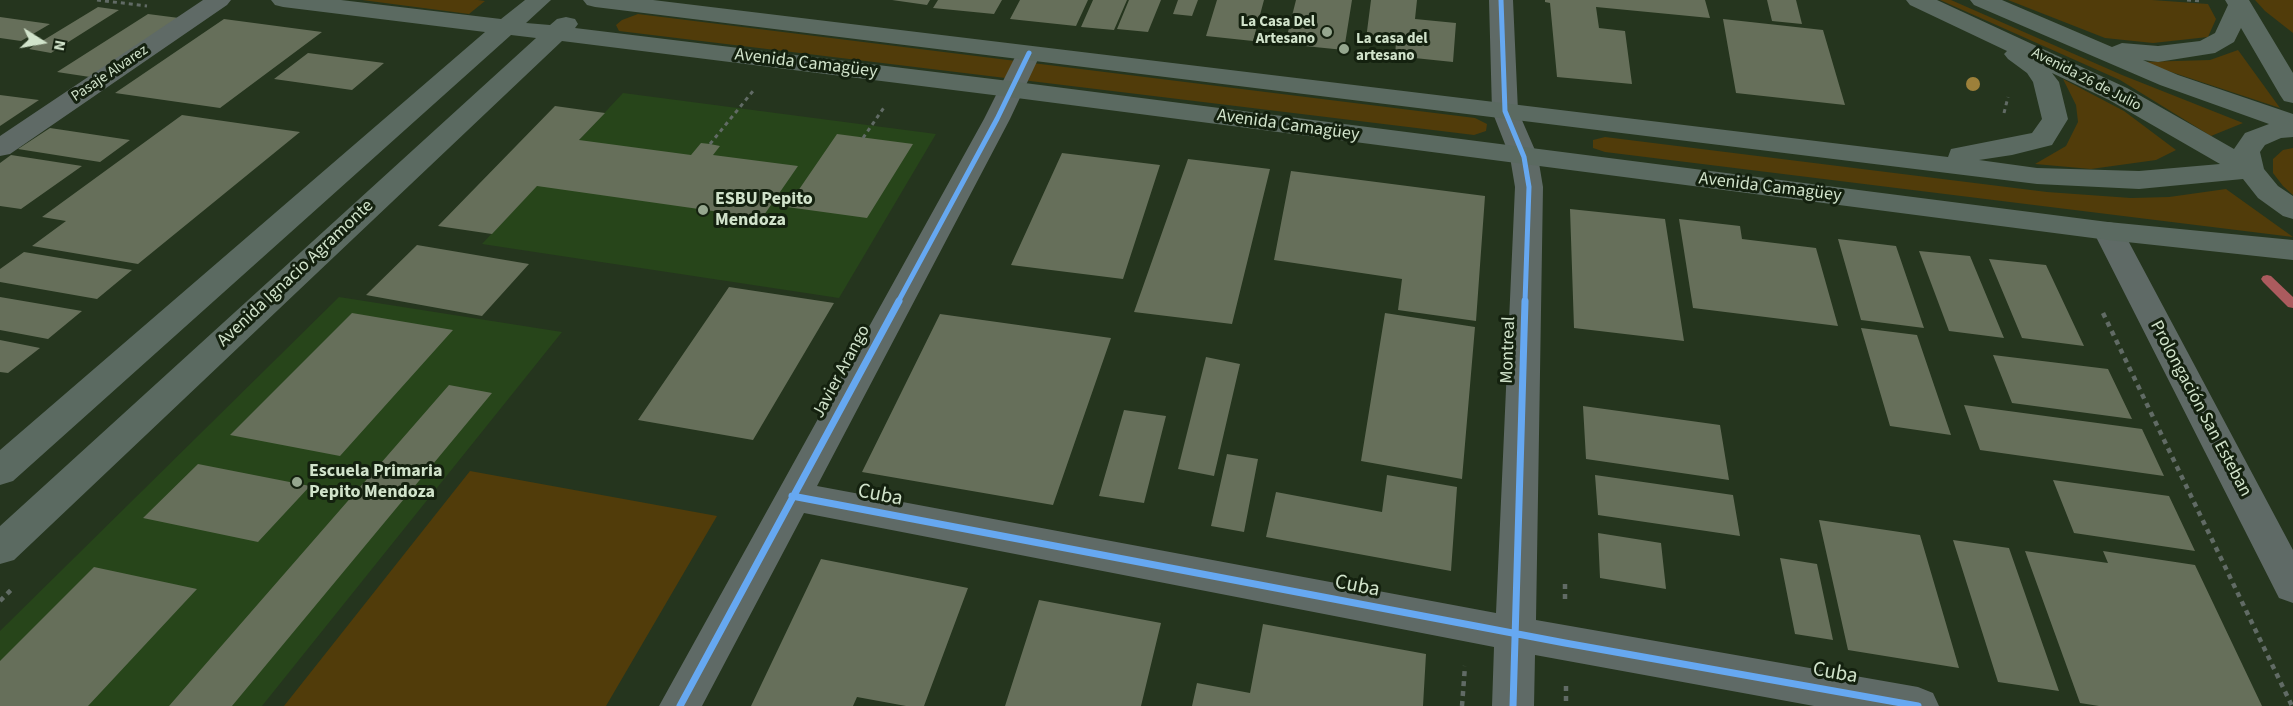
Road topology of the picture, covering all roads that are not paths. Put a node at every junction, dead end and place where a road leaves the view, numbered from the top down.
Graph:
1 (219, 0) edge
2 (283, 0) edge
3 (539, 0) edge
4 (594, 0) edge
5 (1501, 0) edge
6 (1918, 0) edge
7 (1982, 0) edge
8 (2238, 2) edge
9 (505, 27) junction
10 (2049, 29) junction
11 (1984, 30) junction
12 (555, 33) junction
13 (1029, 52) junction
14 (2293, 52) edge
15 (1009, 89) junction
16 (2293, 95) edge
17 (1505, 111) junction
18 (2293, 123) edge
19 (2293, 129) edge
20 (0, 148) edge
21 (1524, 157) junction
22 (1915, 161) junction
23 (2250, 170) junction
24 (2293, 210) edge
25 (2108, 231) junction
26 (2293, 250) edge
27 (0, 471) edge
28 (792, 496) junction
29 (0, 549) edge
30 (2293, 587) edge
31 (1515, 633) junction
32 (680, 706) edge
33 (1513, 706) edge
34 (1918, 706) edge

1 - 20 street, Pasaje Alvarez
2 - 9 main road, Avenida Camagüey
3 - 9 main road
4 - 12 main road, Avenida Ignacio Agramonte
4 - 13 main road
5 - 17 street, Montreal
6 - 11 main road, Avenida 26 de Julio
7 - 10 main road, Avenida 26 de Julio
8 - 10 main road
8 - 14 main road
8 - 16 main road
9 - 12 main road, Avenida Camagüey
9 - 27 main road
10 - 18 main road, Avenida 26 de Julio
11 - 22 main road
11 - 23 main road, Avenida 26 de Julio
12 - 15 main road, Avenida Camagüey
12 - 29 main road, Avenida Ignacio Agramonte
13 - 15 street, Javier Arango
13 - 17 main road
15 - 21 main road, Avenida Camagüey
15 - 28 street, Javier Arango
17 - 21 street, Montreal
17 - 22 main road
19 - 23 main road
21 - 25 main road, Avenida Camagüey
21 - 31 street, Montreal
22 - 23 main road
23 - 24 main road
25 - 26 main road, Avenida Camagüey
25 - 30 street, Prolongación San Esteban
28 - 31 street, Cuba
28 - 32 street, Javier Arango
31 - 33 street, Montreal
31 - 34 street, Cuba

